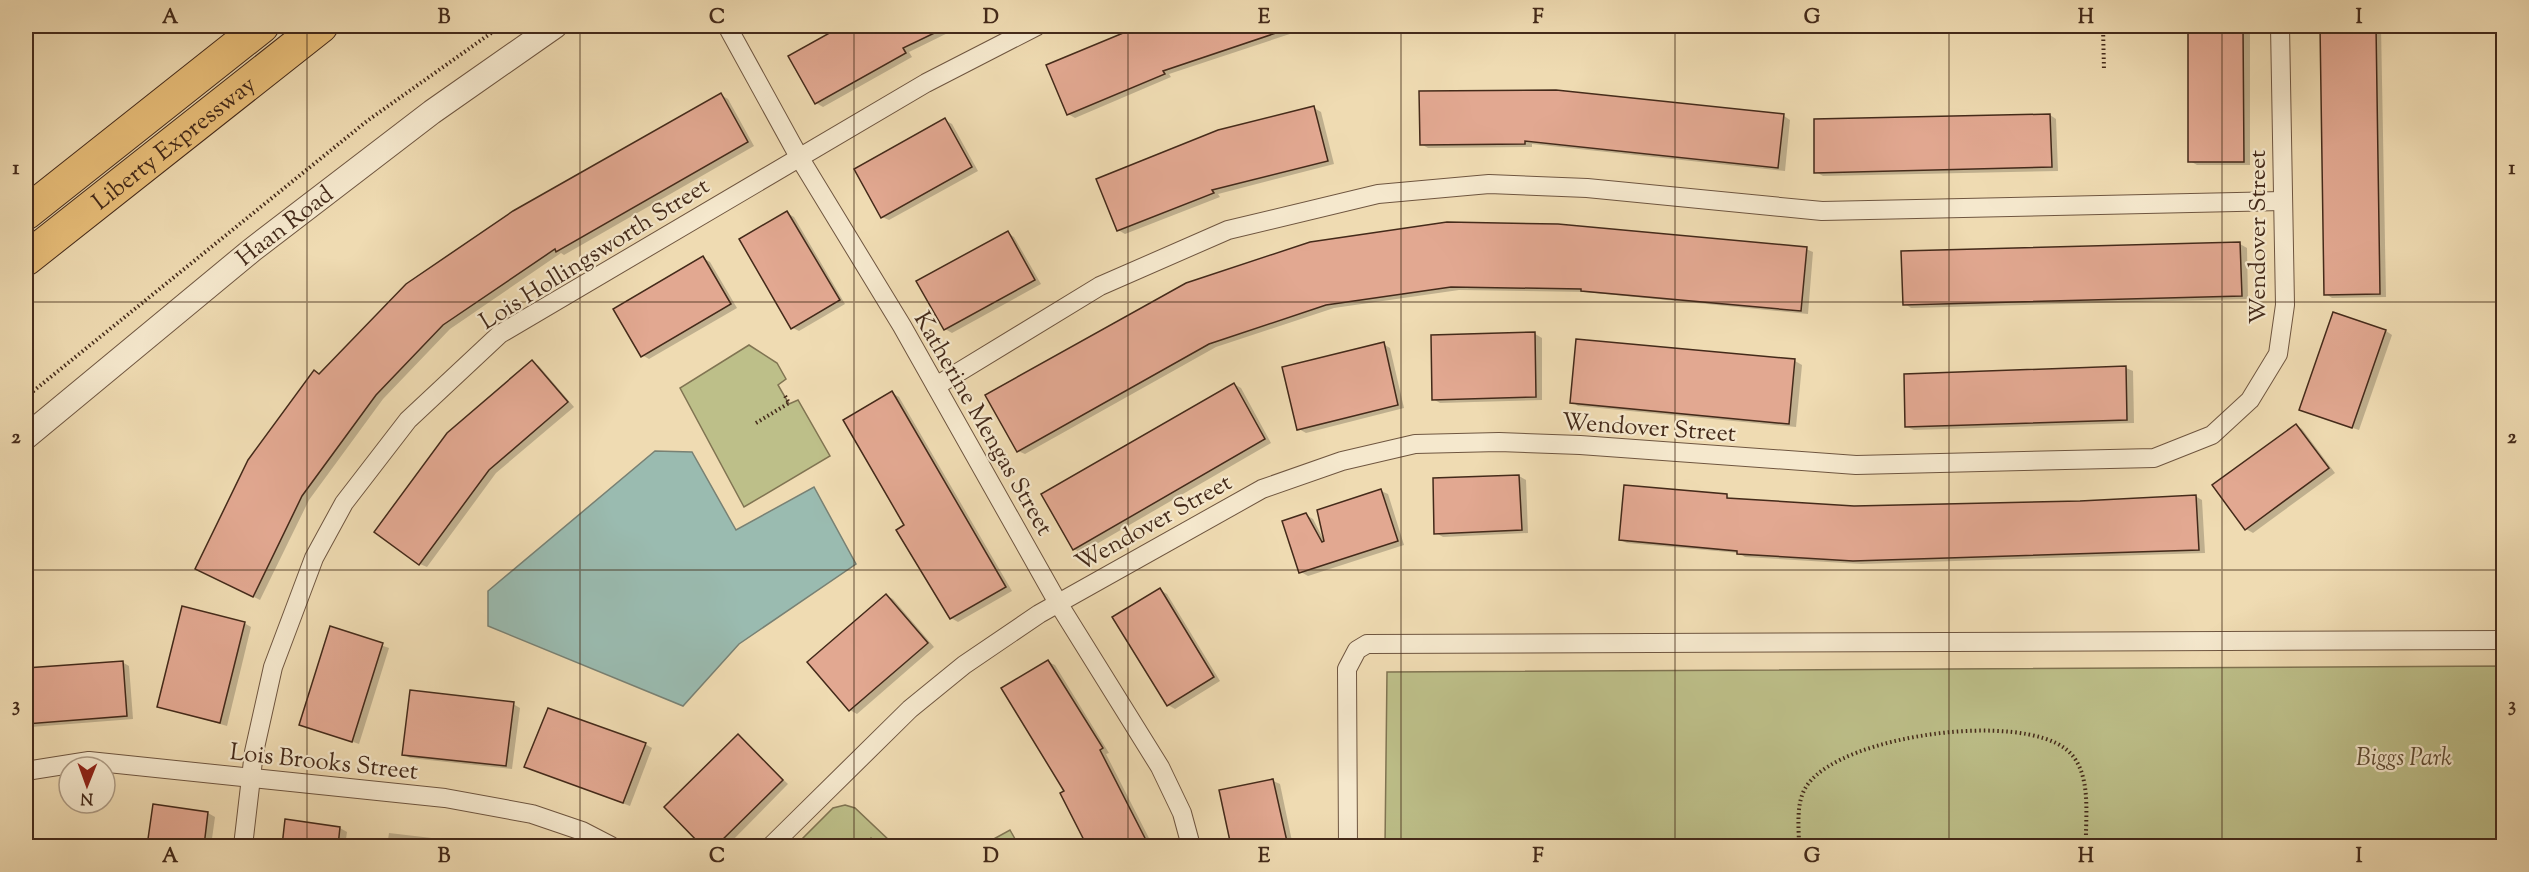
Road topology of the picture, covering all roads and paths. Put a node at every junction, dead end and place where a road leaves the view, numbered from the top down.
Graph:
1 (262, 26) edge
2 (321, 26) edge
3 (501, 26) edge
4 (555, 26) edge
5 (727, 26) edge
6 (1038, 26) edge
7 (2103, 26) edge
8 (2280, 26) edge
9 (2104, 71) dead end
10 (799, 157) junction
11 (2283, 201) junction
12 (26, 213) edge
13 (26, 259) edge
14 (936, 387) junction
15 (783, 394) dead end
16 (26, 397) edge
17 (756, 423) dead end
18 (26, 437) edge
19 (1058, 603) junction
20 (2504, 640) edge
21 (26, 771) edge
22 (251, 777) junction
23 (909, 842) dead end
24 (243, 846) edge
25 (611, 846) edge
26 (771, 846) edge
27 (917, 846) edge
28 (1191, 846) edge
29 (1347, 846) edge
30 (1798, 846) edge
31 (2085, 846) edge

1 - 12 highway, Liberty Expressway
2 - 13 highway, Liberty Expressway
3 - 16 path
4 - 18 street, Haan Road
5 - 10 street, Katherine Mengas Street
6 - 10 street, Lois Hollingsworth Street
7 - 9 path
8 - 11 street, Wendover Street
10 - 14 street, Katherine Mengas Street
10 - 22 street, Lois Hollingsworth Street
11 - 14 street
11 - 19 street, Wendover Street
14 - 19 street, Katherine Mengas Street
15 - 17 path
19 - 26 street, Wendover Street
19 - 28 street, Katherine Mengas Street
20 - 29 street
21 - 22 street, Lois Brooks Street
22 - 24 street, Lois Hollingsworth Street
22 - 25 street, Lois Brooks Street
23 - 27 path
30 - 31 path

